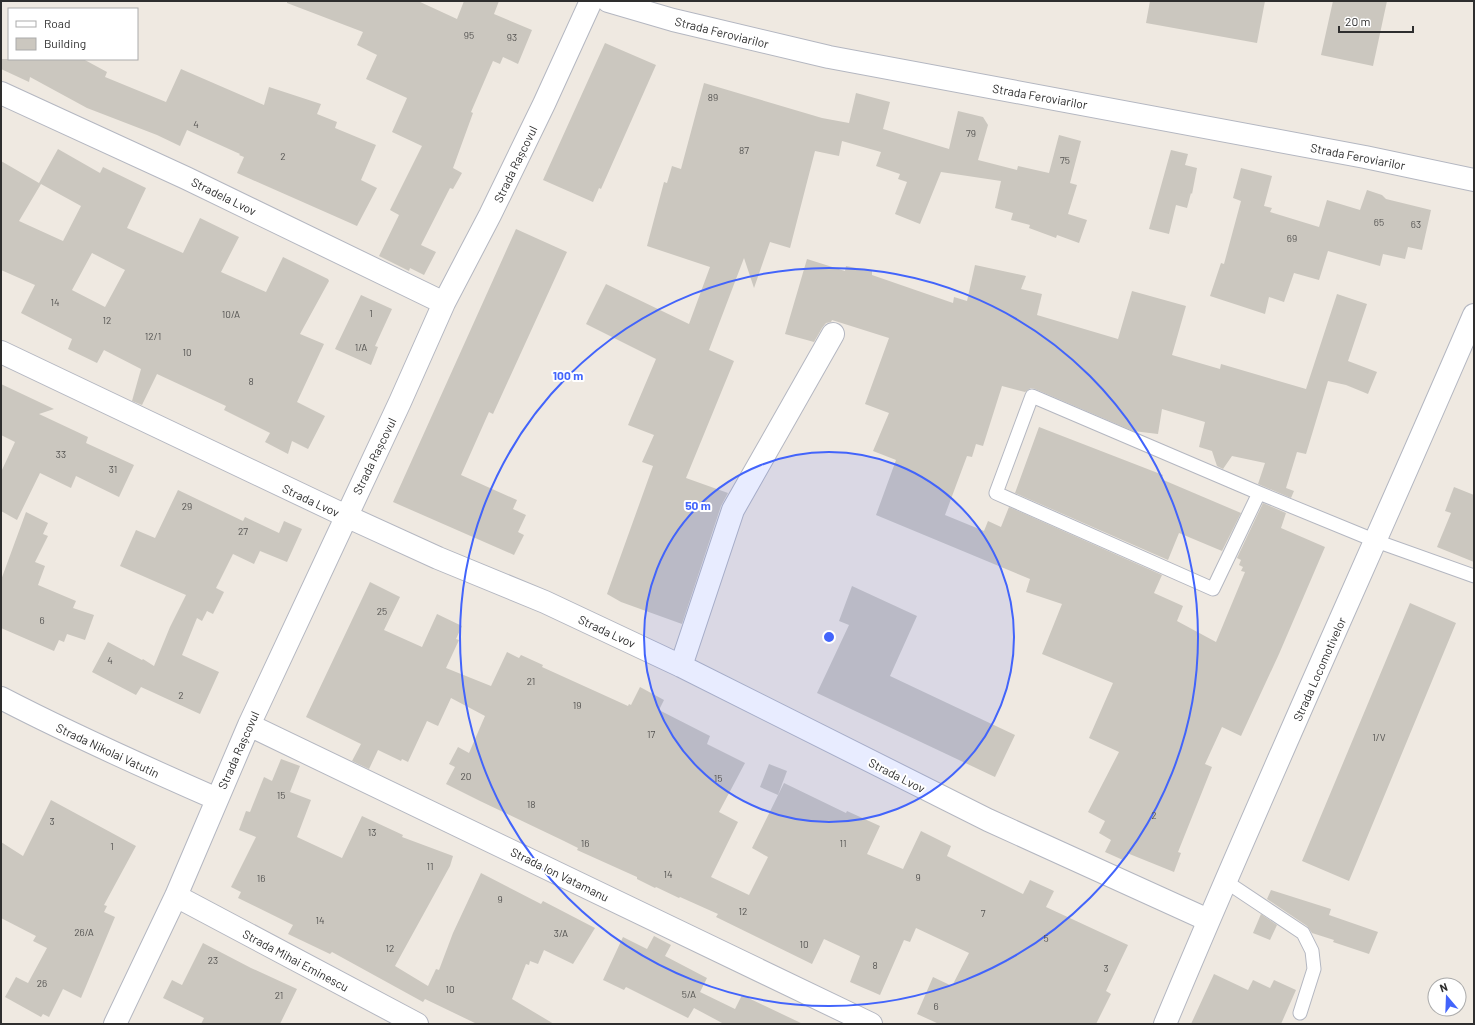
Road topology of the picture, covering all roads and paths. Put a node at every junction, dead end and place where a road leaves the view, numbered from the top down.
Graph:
1 (591, 1) edge
2 (608, 1) edge
3 (1, 93) edge
4 (1474, 180) edge
5 (444, 303) junction
6 (1474, 315) edge
7 (833, 334) dead end
8 (1, 352) edge
9 (1259, 493) junction
10 (346, 516) junction
11 (1376, 541) junction
12 (1474, 576) edge
13 (681, 666) junction
14 (1, 698) edge
15 (249, 725) junction
16 (217, 799) junction
17 (1225, 882) junction
18 (176, 896) junction
19 (1208, 920) junction
20 (1300, 1013) dead end
21 (115, 1024) edge
22 (417, 1024) edge
23 (872, 1024) edge
24 (1165, 1024) edge

1 - 5 street, Strada Rașcovul
2 - 4 street, Strada Feroviarilor
3 - 5 street, Stradela Lvov
5 - 10 street, Strada Rașcovul
6 - 11 street, Strada Locomotivelor
7 - 13 street
8 - 10 street, Strada Lvov
9 - 9 lane
9 - 11 lane
10 - 13 street, Strada Lvov
10 - 15 street, Strada Rașcovul
11 - 12 lane
11 - 17 street, Strada Locomotivelor
13 - 19 street, Strada Lvov
14 - 16 street, Strada Nikolai Vatutin
15 - 16 street, Strada Rașcovul
15 - 23 street, Strada Ion Vatamanu
16 - 18 street, Strada Rașcovul
17 - 19 street, Strada Locomotivelor
17 - 20 lane
18 - 21 street, Strada Rașcovul
18 - 22 street, Strada Mihai Eminescu
19 - 24 street, Strada Locomotivelor

